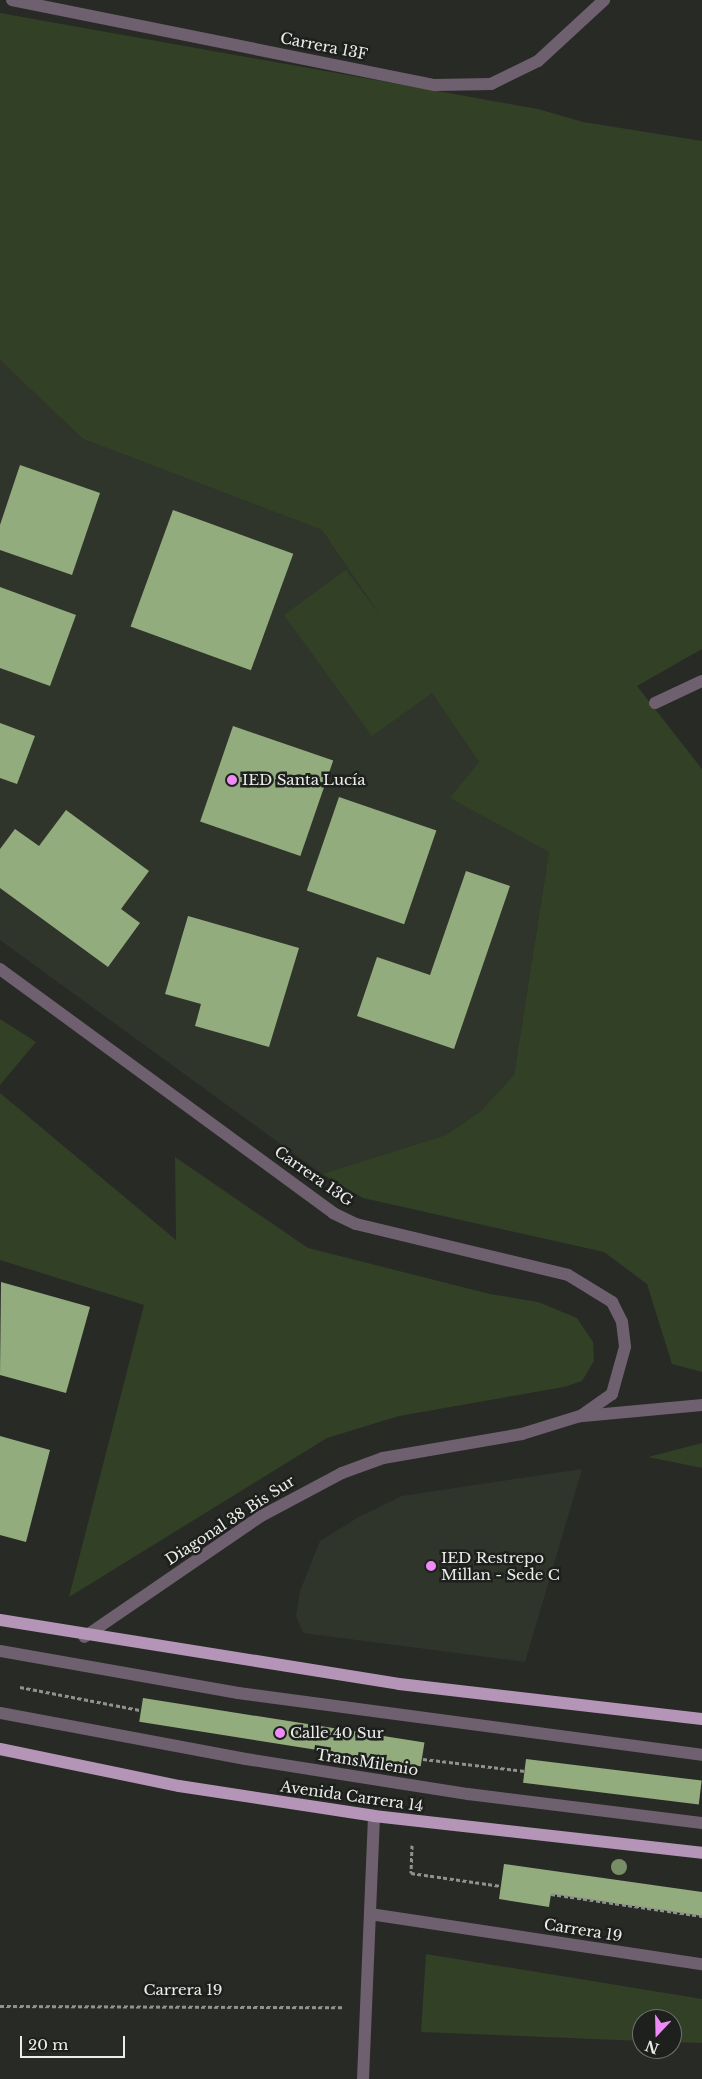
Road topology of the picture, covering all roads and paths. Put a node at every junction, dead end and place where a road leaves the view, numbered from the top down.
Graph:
1 (12, 0) edge
2 (604, 0) edge
3 (702, 681) edge
4 (655, 703) dead end
5 (0, 969) edge
6 (702, 1405) edge
7 (580, 1416) junction
8 (0, 1620) edge
9 (84, 1636) junction
10 (0, 1651) edge
11 (21, 1681) dead end
12 (20, 1687) junction
13 (19, 1693) dead end
14 (140, 1710) dead end
15 (0, 1713) edge
16 (702, 1719) edge
17 (0, 1749) edge
18 (702, 1756) edge
19 (423, 1759) dead end
20 (525, 1771) dead end
21 (374, 1816) junction
22 (702, 1823) edge
23 (412, 1842) dead end
24 (702, 1853) edge
25 (501, 1886) dead end
26 (551, 1894) dead end
27 (370, 1914) junction
28 (702, 1916) edge
29 (702, 1964) edge
30 (0, 2006) edge
31 (366, 2008) junction
32 (363, 2079) edge

1 - 2 street, Carrera 13F
3 - 4 street
5 - 7 street, Carrera 13G
6 - 7 street
7 - 9 street, Diagonal 38 Bis Sur
8 - 9 main road
9 - 16 main road
10 - 18 street
11 - 12 path
12 - 13 path
12 - 14 path
15 - 22 street, TransMilenio
17 - 21 main road, Avenida Carrera 14
19 - 20 path
21 - 24 main road, Avenida Carrera 14
21 - 27 street
23 - 25 path
26 - 28 path
27 - 29 street, Carrera 19
27 - 31 street
30 - 31 path, Carrera 19
31 - 32 street

